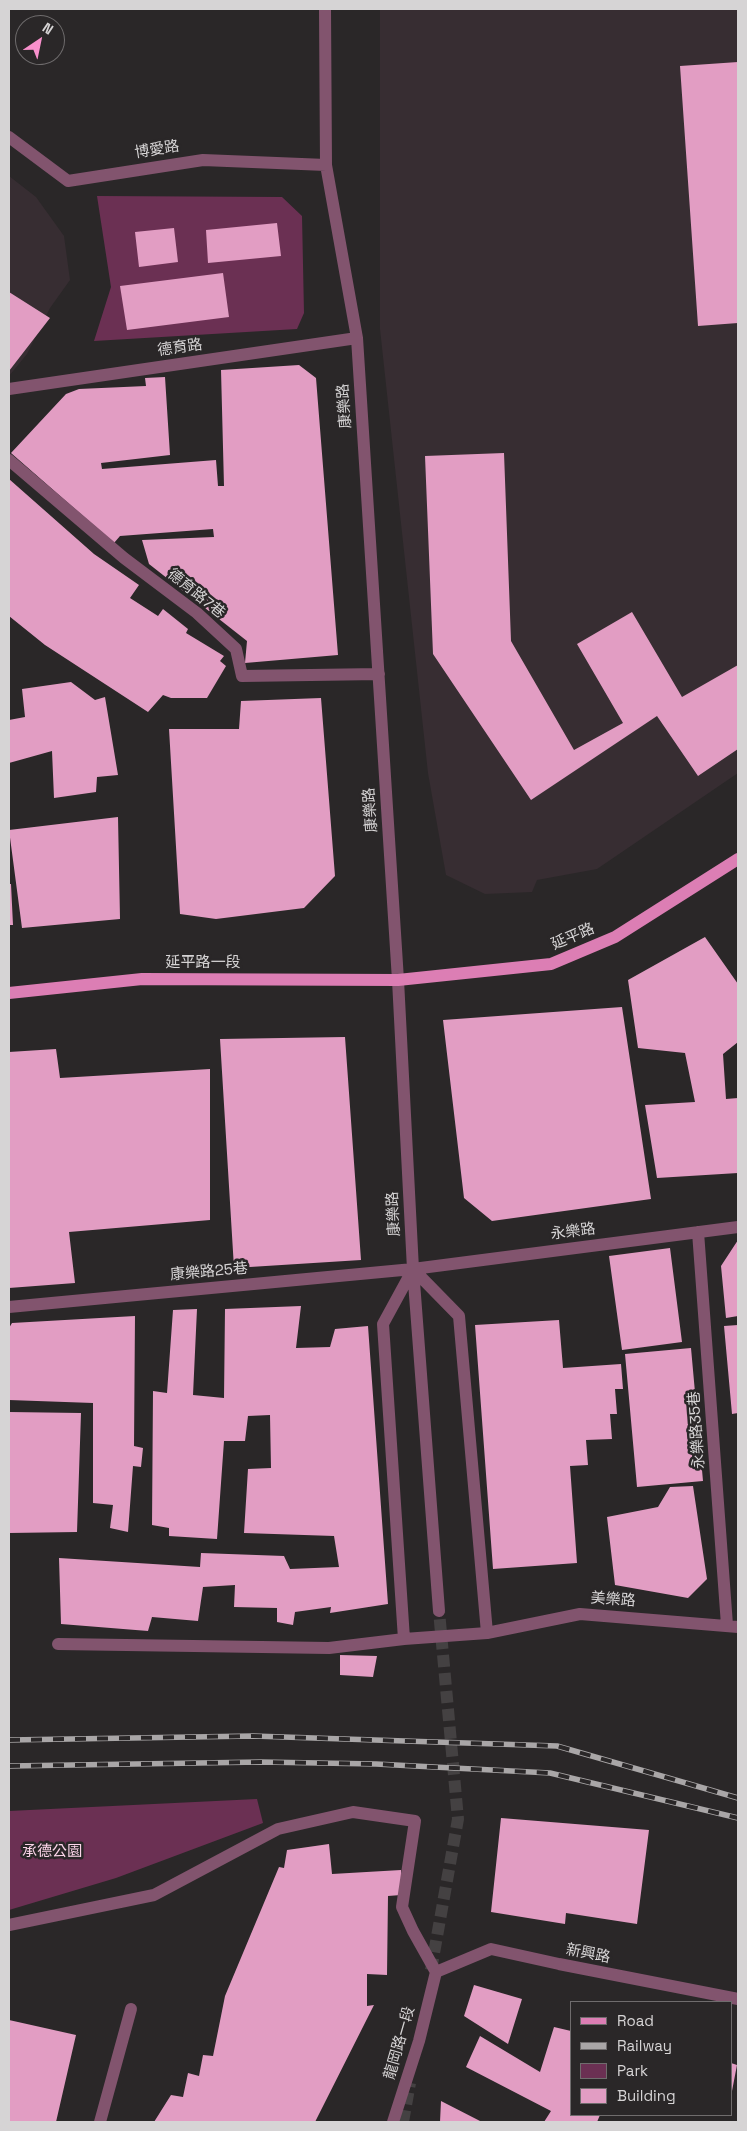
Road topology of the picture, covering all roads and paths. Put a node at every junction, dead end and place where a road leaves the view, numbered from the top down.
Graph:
1 (325, 9) edge
2 (9, 137) edge
3 (326, 165) junction
4 (357, 338) junction
5 (9, 389) edge
6 (9, 460) edge
7 (379, 674) junction
8 (738, 859) edge
9 (398, 980) junction
10 (9, 993) edge
11 (738, 1227) edge
12 (698, 1232) junction
13 (413, 1269) junction
14 (9, 1307) edge
15 (439, 1611) tunnel mouth
16 (733, 1626) edge
17 (488, 1633) junction
18 (404, 1639) junction
19 (58, 1644) dead end
20 (9, 1925) edge
21 (436, 1972) junction
22 (738, 1999) edge
23 (131, 2009) dead end
24 (100, 2122) edge
25 (393, 2122) edge

1 - 3 street, 康樂路
2 - 3 street, 博愛路
3 - 4 street, 康樂路
4 - 5 street, 德育路
4 - 7 street, 康樂路
6 - 7 street, 德育路7巷
7 - 9 street, 康樂路
8 - 9 main road, 延平路
9 - 10 main road, 延平路一段
9 - 13 street, 康樂路
11 - 12 street, 永樂路
12 - 13 street, 永樂路
12 - 16 street, 永樂路35巷
13 - 14 street, 康樂路25巷
13 - 15 street, 康樂路
13 - 17 street
13 - 18 street
16 - 17 street, 美樂路
17 - 18 street, 美樂路
18 - 19 street, 美樂路
20 - 21 street
21 - 22 street, 新興路
21 - 25 street, 龍岡路一段
23 - 24 street

